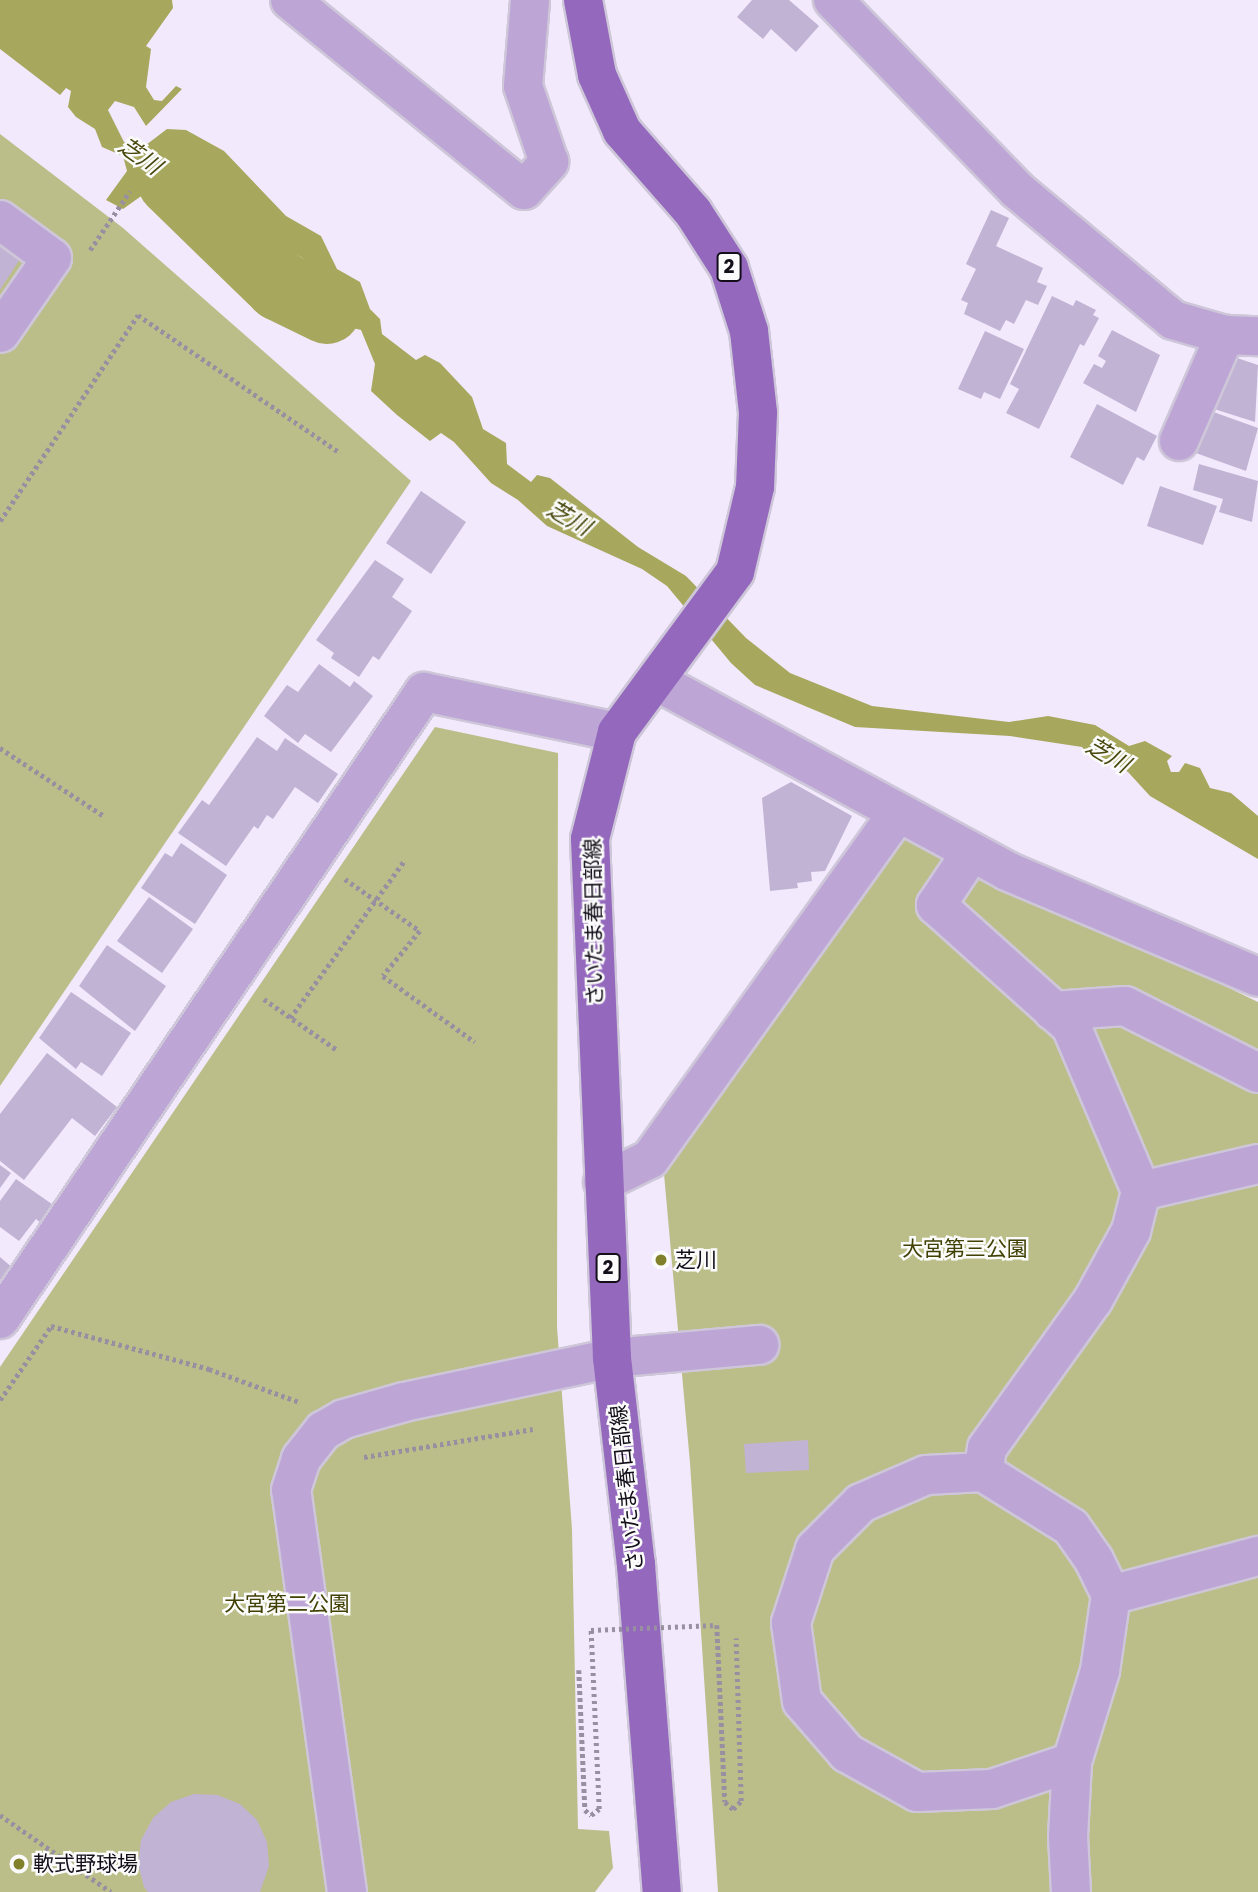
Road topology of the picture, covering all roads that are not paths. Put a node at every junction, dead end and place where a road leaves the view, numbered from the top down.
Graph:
1 (290, 0) edge
2 (530, 0) edge
3 (583, 0) edge
4 (833, 0) edge
5 (0, 220) edge
6 (0, 333) edge
7 (1242, 336) edge
8 (1179, 441) dead end
9 (663, 673) junction
10 (617, 732) junction
11 (898, 813) junction
12 (971, 853) junction
13 (1258, 977) edge
14 (1053, 1011) junction
15 (1258, 1073) edge
16 (1258, 1164) edge
17 (603, 1182) junction
18 (1141, 1191) junction
19 (0, 1319) edge
20 (759, 1345) dead end
21 (612, 1357) junction
22 (983, 1472) junction
23 (1258, 1556) edge
24 (1111, 1595) junction
25 (1072, 1762) junction
26 (347, 1892) edge
27 (662, 1892) edge
28 (1071, 1892) edge

1 - 2 street
3 - 9 main road, さいたま春日部線 / 2
4 - 7 street
5 - 6 street
7 - 8 street
9 - 10 main road, さいたま春日部線 / 2
9 - 11 street
10 - 17 main road, さいたま春日部線 / 2
10 - 19 street
11 - 12 street
11 - 17 street
12 - 13 street
12 - 14 street
14 - 15 street
14 - 18 street
16 - 18 street
17 - 21 main road, さいたま春日部線 / 2
18 - 22 street
20 - 21 street
21 - 26 street
21 - 27 main road, さいたま春日部線 / 2
22 - 24 street
22 - 25 street
23 - 24 street
24 - 25 street
25 - 28 street

